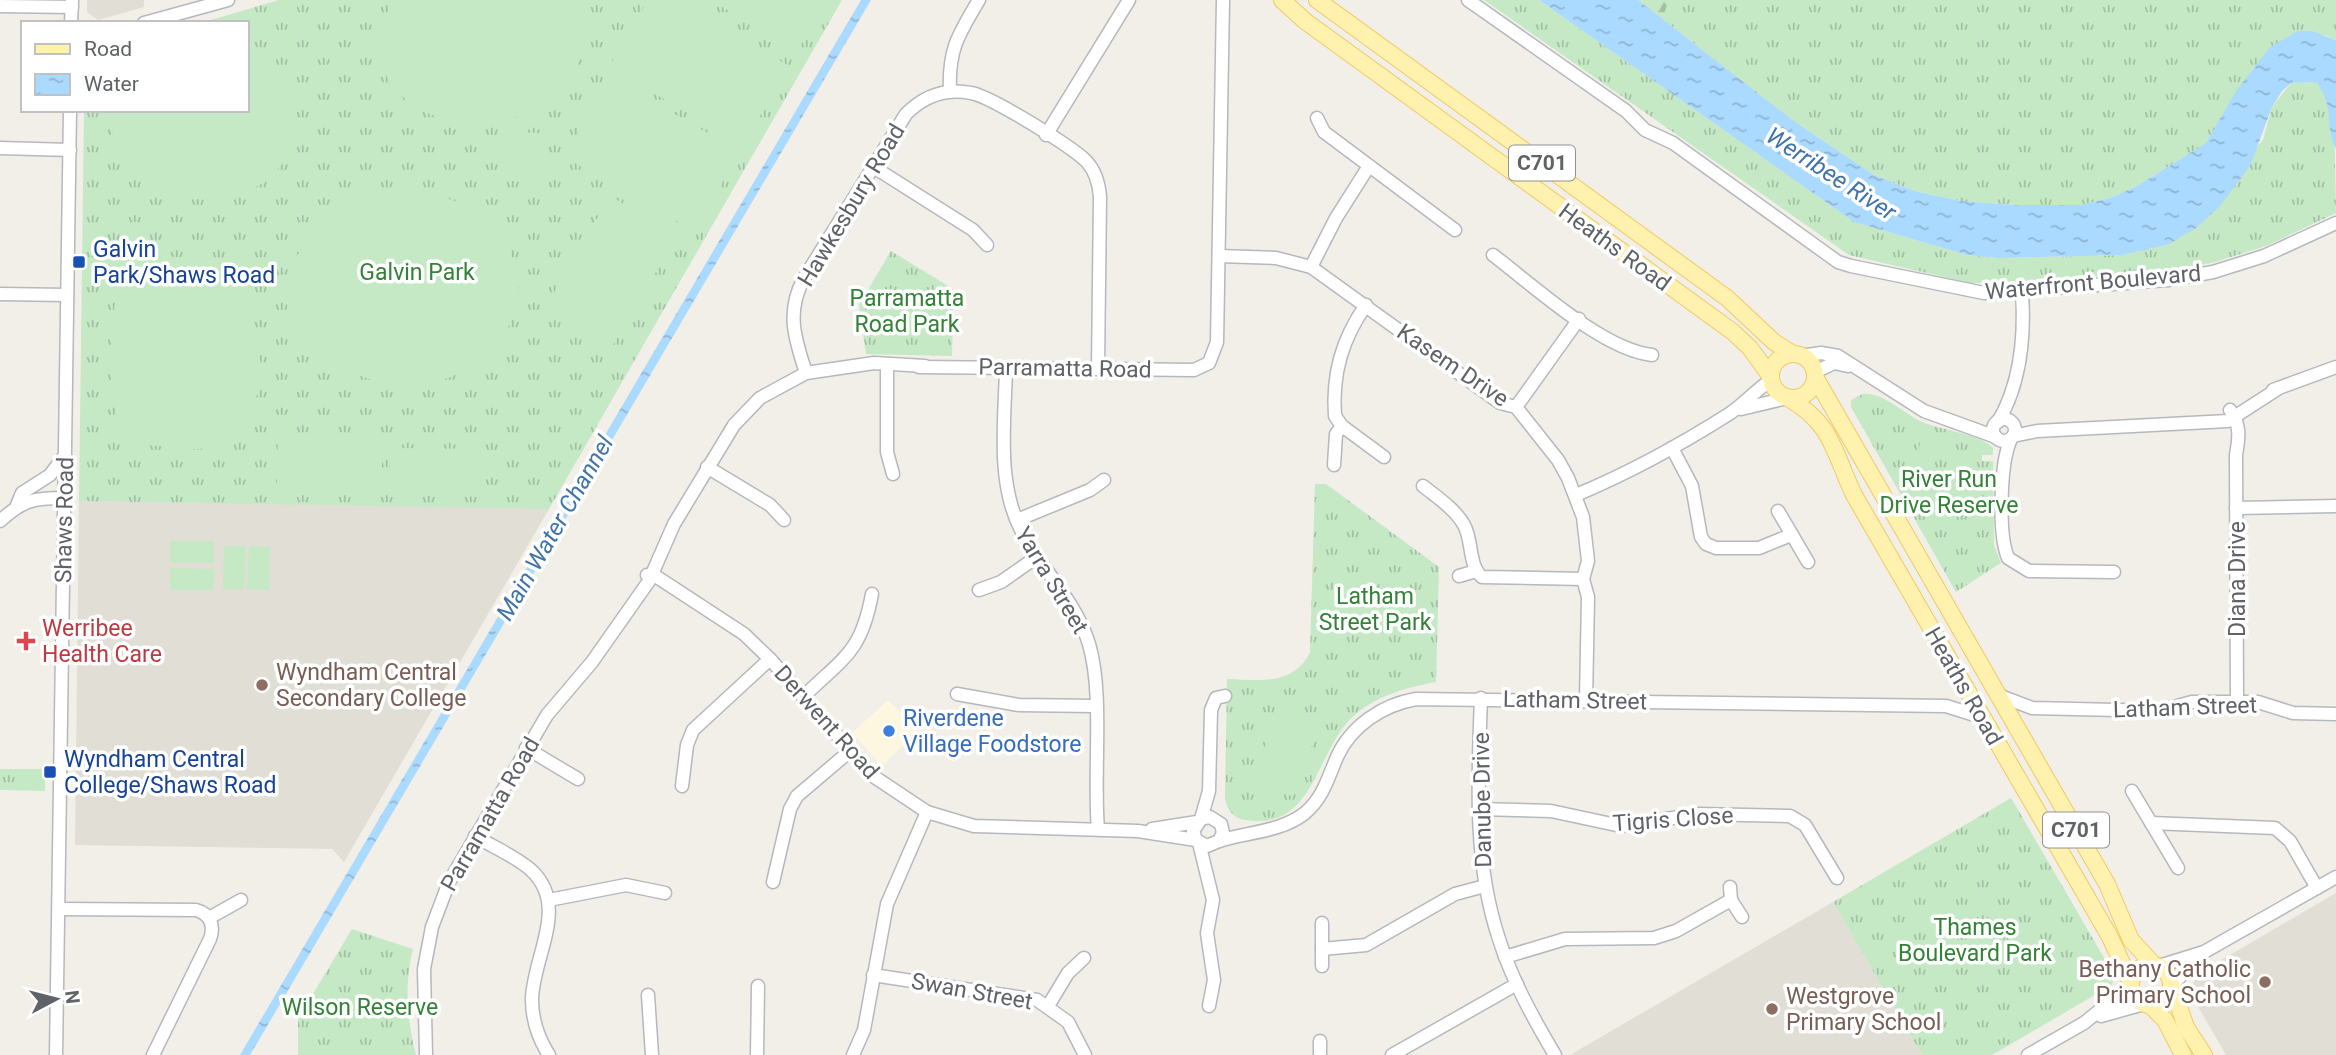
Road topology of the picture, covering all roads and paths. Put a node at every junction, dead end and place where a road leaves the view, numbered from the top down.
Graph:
1 (228, 0) edge
2 (979, 0) edge
3 (1129, 0) edge
4 (1223, 0) edge
5 (1233, 0) edge
6 (1282, 0) edge
7 (1317, 0) edge
8 (1468, 0) edge
9 (72, 4) edge
10 (0, 6) edge
11 (1224, 17) junction
12 (151, 21) edge
13 (950, 92) junction
14 (70, 112) edge
15 (1317, 118) dead end
16 (1046, 135) junction
17 (0, 148) edge
18 (70, 150) junction
19 (872, 166) junction
20 (1369, 166) junction
21 (2336, 223) edge
22 (1455, 230) dead end
23 (986, 245) dead end
24 (1493, 255) dead end
25 (1222, 256) junction
26 (1311, 267) junction
27 (2022, 292) junction
28 (0, 294) edge
29 (67, 295) junction
30 (1366, 305) junction
31 (1579, 320) junction
32 (1652, 355) dead end
33 (1797, 355) junction
34 (1006, 367) junction
35 (2336, 367) edge
36 (1098, 368) junction
37 (887, 369) junction
38 (806, 373) junction
39 (1815, 374) junction
40 (1871, 377) junction
41 (1771, 379) junction
42 (1787, 398) junction
43 (1516, 407) junction
44 (1730, 413) junction
45 (2232, 416) junction
46 (1342, 426) junction
47 (2004, 430) junction
48 (1672, 448) junction
49 (65, 455) junction
50 (1384, 457) dead end
51 (1335, 465) dead end
52 (707, 467) junction
53 (893, 474) dead end
54 (1104, 480) dead end
55 (1423, 486) dead end
56 (1576, 495) junction
57 (64, 498) junction
58 (17, 505) junction
59 (2336, 506) edge
60 (2236, 508) junction
61 (1778, 511) dead end
62 (784, 520) dead end
63 (1017, 520) junction
64 (0, 521) edge
65 (1791, 535) junction
66 (1038, 556) junction
67 (1808, 562) dead end
68 (1476, 571) junction
69 (2114, 572) dead end
70 (1459, 576) dead end
71 (649, 577) junction
72 (1583, 579) junction
73 (979, 590) dead end
74 (872, 594) dead end
75 (770, 659) junction
76 (1964, 686) junction
77 (957, 694) dead end
78 (1997, 695) junction
79 (1225, 696) dead end
80 (803, 697) junction
81 (1481, 698) junction
82 (1586, 701) junction
83 (2237, 703) junction
84 (1095, 706) junction
85 (1946, 706) junction
86 (2032, 708) junction
87 (2336, 714) edge
88 (1981, 717) junction
89 (2019, 734) junction
90 (526, 748) junction
91 (849, 751) junction
92 (578, 779) dead end
93 (682, 786) dead end
94 (1209, 791) junction
95 (2132, 792) dead end
96 (1479, 809) junction
97 (927, 812) junction
98 (1199, 820) junction
99 (1219, 823) junction
100 (2151, 823) junction
101 (1093, 829) junction
102 (1264, 830) junction
103 (1138, 831) junction
104 (475, 836) junction
105 (1197, 841) junction
106 (1218, 843) junction
107 (1206, 866) junction
108 (2178, 869) dead end
109 (2336, 877) edge
110 (1837, 878) dead end
111 (773, 882) dead end
112 (1485, 886) junction
113 (2318, 888) junction
114 (665, 893) dead end
115 (241, 900) dead end
116 (548, 900) junction
117 (59, 909) junction
118 (1742, 917) dead end
119 (209, 918) junction
120 (1322, 923) dead end
121 (1322, 949) junction
122 (2204, 952) junction
123 (1505, 957) junction
124 (1084, 958) dead end
125 (2156, 965) junction
126 (1322, 966) dead end
127 (873, 975) junction
128 (1517, 984) junction
129 (2131, 984) junction
130 (758, 986) dead end
131 (2172, 986) junction
132 (648, 995) dead end
133 (2147, 1005) junction
134 (1048, 1006) junction
135 (1209, 1006) dead end
136 (424, 1022) junction
137 (2084, 1023) junction
138 (1320, 1041) dead end
139 (855, 1054) edge
140 (56, 1055) edge
141 (153, 1055) edge
142 (426, 1055) edge
143 (435, 1055) edge
144 (549, 1055) edge
145 (652, 1055) edge
146 (757, 1055) edge
147 (1086, 1055) edge
148 (1320, 1055) edge
149 (1392, 1055) edge
150 (1555, 1055) edge
151 (2028, 1055) edge
152 (2183, 1055) edge
153 (2204, 1055) edge

1 - 12 street
2 - 13 street
3 - 16 street
4 - 11 street
5 - 11 street
6 - 41 main road, Heaths Road / C701
7 - 33 main road, Heaths Road / C701
8 - 27 street, Waterfront Boulevard
9 - 10 street
11 - 25 street
13 - 16 street
13 - 19 street, Hawkesbury Road
14 - 18 street, Shaws Road
15 - 20 street
16 - 36 street
17 - 18 street
18 - 29 street, Shaws Road
19 - 23 street
19 - 38 street, Hawkesbury Road
20 - 22 street
20 - 26 street
21 - 27 street, Waterfront Boulevard
24 - 31 street
25 - 26 street, Kasem Drive
25 - 36 street, Parramatta Road
26 - 30 street, Kasem Drive
27 - 47 street
28 - 29 street
29 - 49 street, Shaws Road
30 - 43 street, Kasem Drive
30 - 46 street
31 - 32 street
31 - 43 street
33 - 39 main road, C701
33 - 40 street
33 - 41 main road
34 - 36 street, Parramatta Road
34 - 37 street, Parramatta Road
34 - 63 street, Yarra Street
35 - 45 street
37 - 38 street, Parramatta Road
37 - 53 street
38 - 52 street, Parramatta Road
39 - 40 street
39 - 42 main road
39 - 78 main road, Heaths Road / C701
40 - 47 street
41 - 42 main road, C701
41 - 44 street
42 - 44 street
42 - 76 main road, Heaths Road / C701
43 - 56 street, Kasem Drive
44 - 48 street
45 - 47 street
45 - 60 street, Diana Drive
46 - 50 street
46 - 51 street
47 - 69 street
48 - 56 street
48 - 65 street
49 - 57 street, Shaws Road
49 - 58 street
52 - 62 street
52 - 71 street, Parramatta Road
54 - 63 street
55 - 68 street
56 - 72 street, Kasem Drive
57 - 58 street
57 - 117 street, Shaws Road
58 - 64 street
59 - 60 street
60 - 83 street, Diana Drive
61 - 65 street
63 - 66 street, Yarra Street
65 - 67 street
66 - 73 street
66 - 84 street, Yarra Street
68 - 70 street
68 - 72 street
71 - 75 street, Derwent Road
71 - 90 street, Parramatta Road
72 - 82 street, Kasem Drive
74 - 80 street
75 - 80 street, Derwent Road
75 - 93 street
76 - 85 street
76 - 88 main road, Heaths Road / C701
77 - 84 street
78 - 86 street, Latham Street
78 - 89 main road, Heaths Road / C701
79 - 94 street
80 - 91 street, Derwent Road
81 - 82 street, Latham Street
81 - 96 street, Danube Drive
81 - 102 street, Latham Street
82 - 85 street, Latham Street
83 - 86 street, Latham Street
83 - 87 street, Latham Street
84 - 101 street, Yarra Street
85 - 88 street, Latham Street
86 - 89 street
88 - 129 main road, Heaths Road / C701
89 - 125 main road, Heaths Road / C701
90 - 92 street
90 - 104 street, Parramatta Road
91 - 97 street, Derwent Road
91 - 111 street
94 - 98 street
94 - 99 street
95 - 100 street
96 - 110 street, Tigris Close
96 - 112 street, Danube Drive
97 - 101 street, Derwent Road
97 - 127 street
98 - 99 street
98 - 103 street, Derwent Road
98 - 105 street
99 - 102 street, Latham Street
99 - 106 street
100 - 108 street
100 - 113 street
101 - 103 street, Derwent Road
102 - 106 street, Latham Street
103 - 105 street, Derwent Road
104 - 116 street
104 - 136 street, Parramatta Road
105 - 106 street
105 - 107 street
106 - 107 street
107 - 135 street
109 - 113 street
112 - 121 street
112 - 123 street, Danube Drive
113 - 122 street
114 - 116 street
115 - 119 street
116 - 144 street
117 - 119 street
117 - 140 street, Shaws Road
118 - 123 street
119 - 141 street
120 - 121 street
121 - 126 street
122 - 125 street
122 - 131 street
123 - 128 street, Danube Drive
124 - 134 street
125 - 129 main road
125 - 131 main road, C701
127 - 134 street, Swan Street
127 - 139 street
128 - 149 street
128 - 150 street, Danube Drive
129 - 133 main road, C701
129 - 137 street
130 - 146 street
131 - 133 main road
131 - 153 main road, C701
132 - 145 street
133 - 137 street
133 - 152 main road, C701
134 - 147 street, Swan Street
136 - 142 street, Parramatta Road
136 - 143 street, Parramatta Road
137 - 151 street
138 - 148 street

